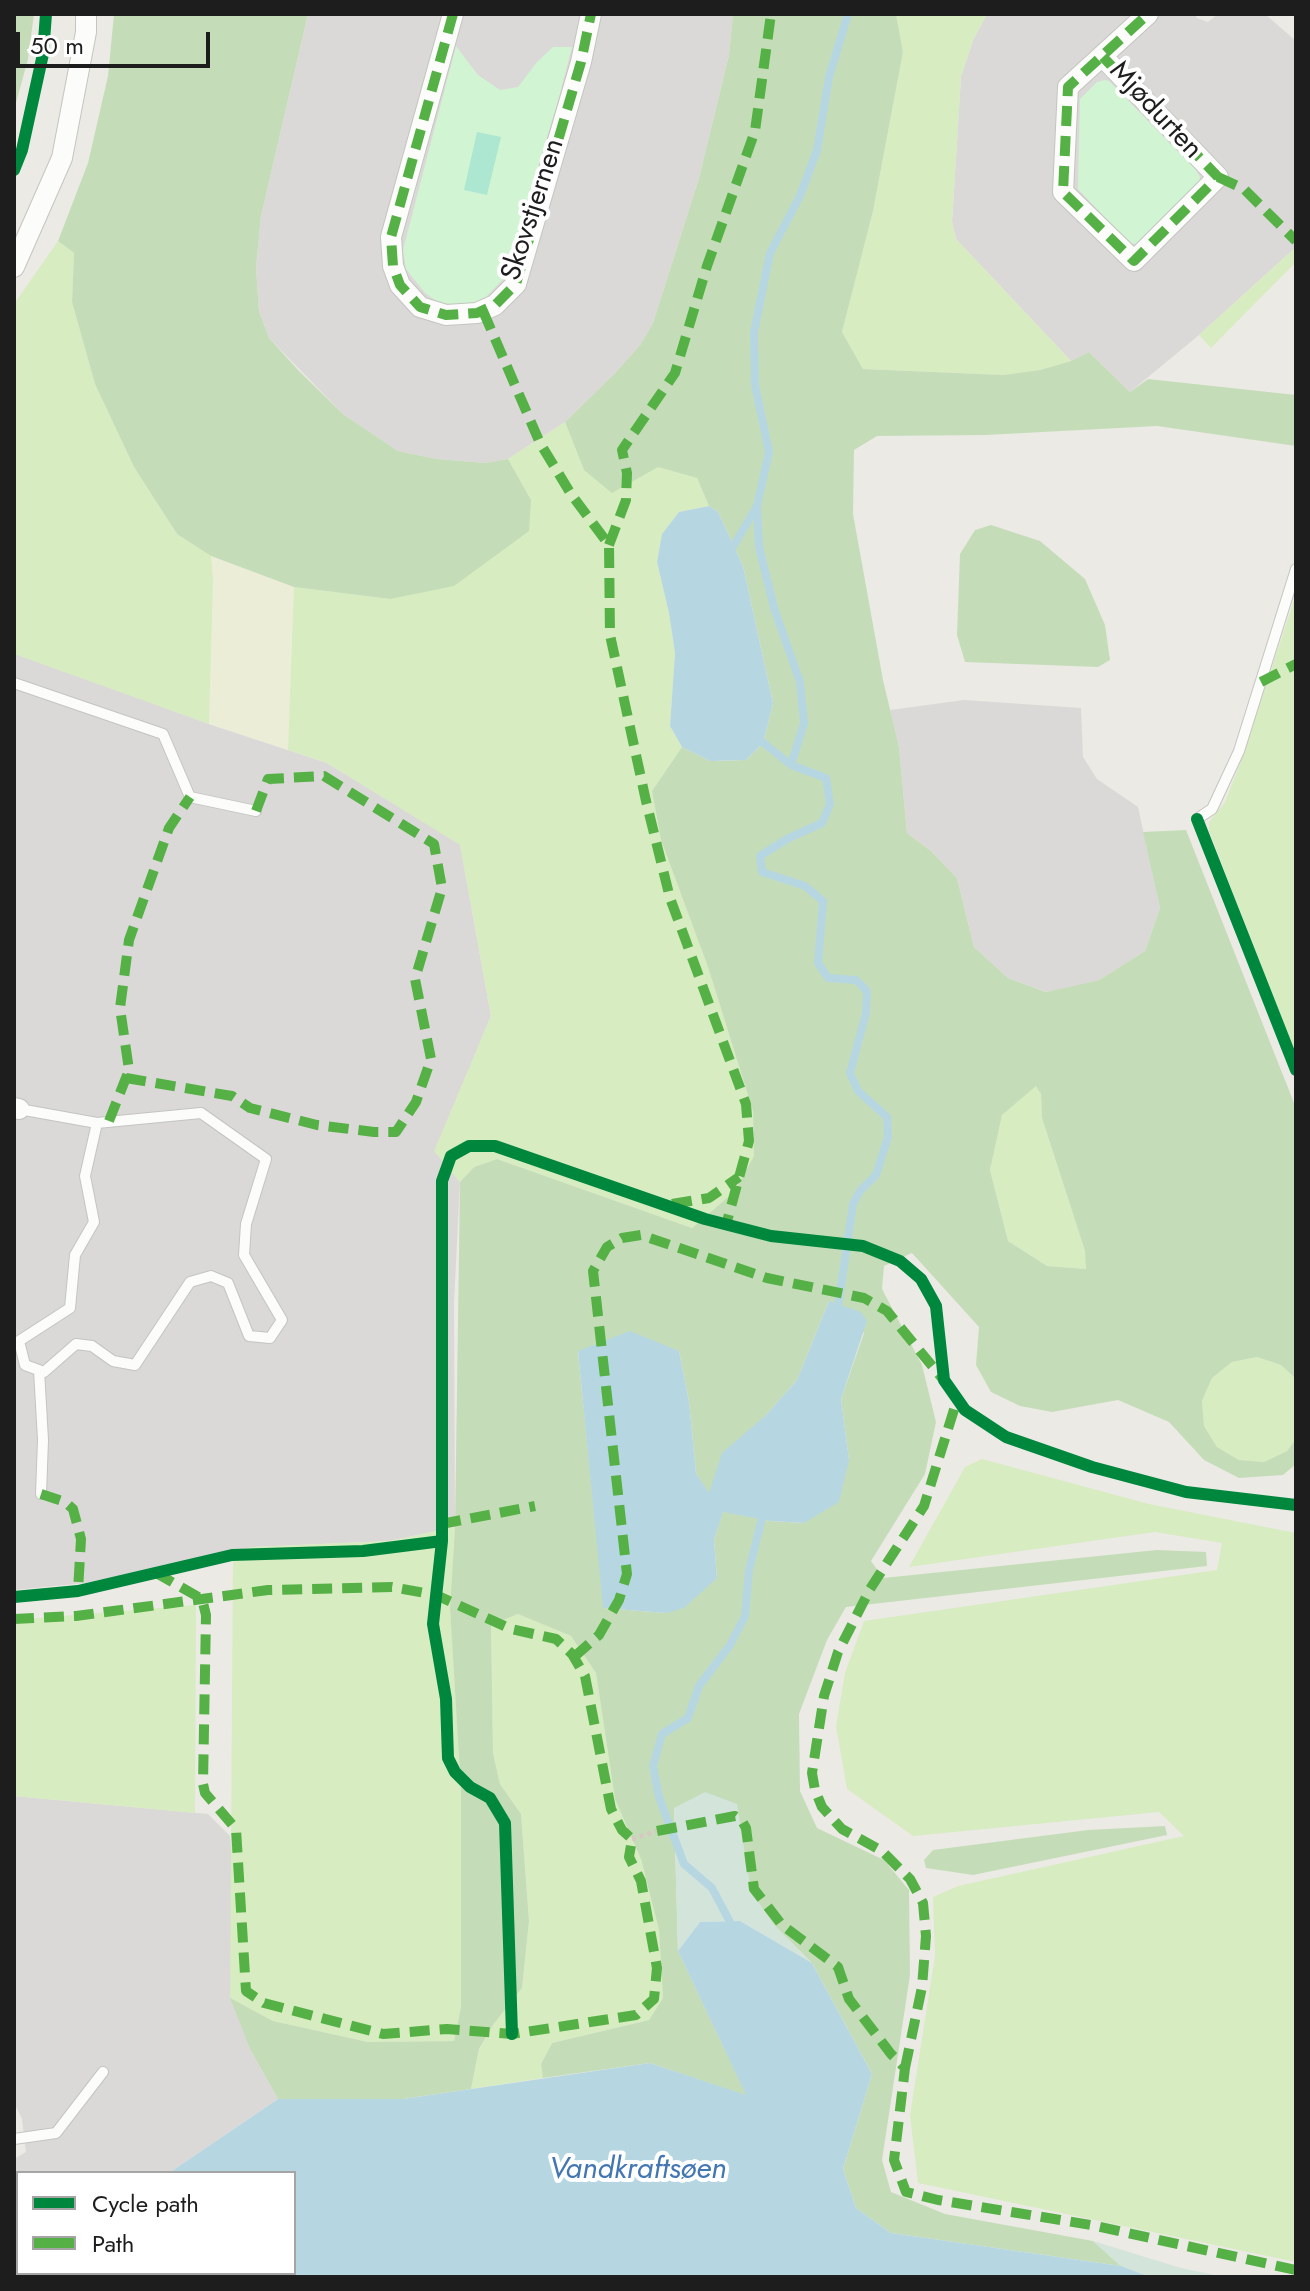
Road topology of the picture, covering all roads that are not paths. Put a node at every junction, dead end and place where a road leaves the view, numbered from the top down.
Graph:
1 (86, 14) edge
2 (453, 14) edge
3 (591, 14) edge
4 (1148, 14) edge
5 (1103, 57) junction
6 (14, 267) edge
7 (1296, 569) edge
8 (14, 683) edge
9 (256, 811) dead end
10 (1197, 819) dead end
11 (17, 1108) edge
12 (97, 1123) junction
13 (39, 1370) junction
14 (41, 1494) dead end
15 (103, 2072) dead end
16 (14, 2139) edge

1 - 6 street
2 - 3 street, Skovstjernen
4 - 5 street, Mjødurten
5 - 5 street, Mjødurten
7 - 10 lane
8 - 9 lane
11 - 12 lane
12 - 13 lane
12 - 13 lane
13 - 14 lane
15 - 16 lane

